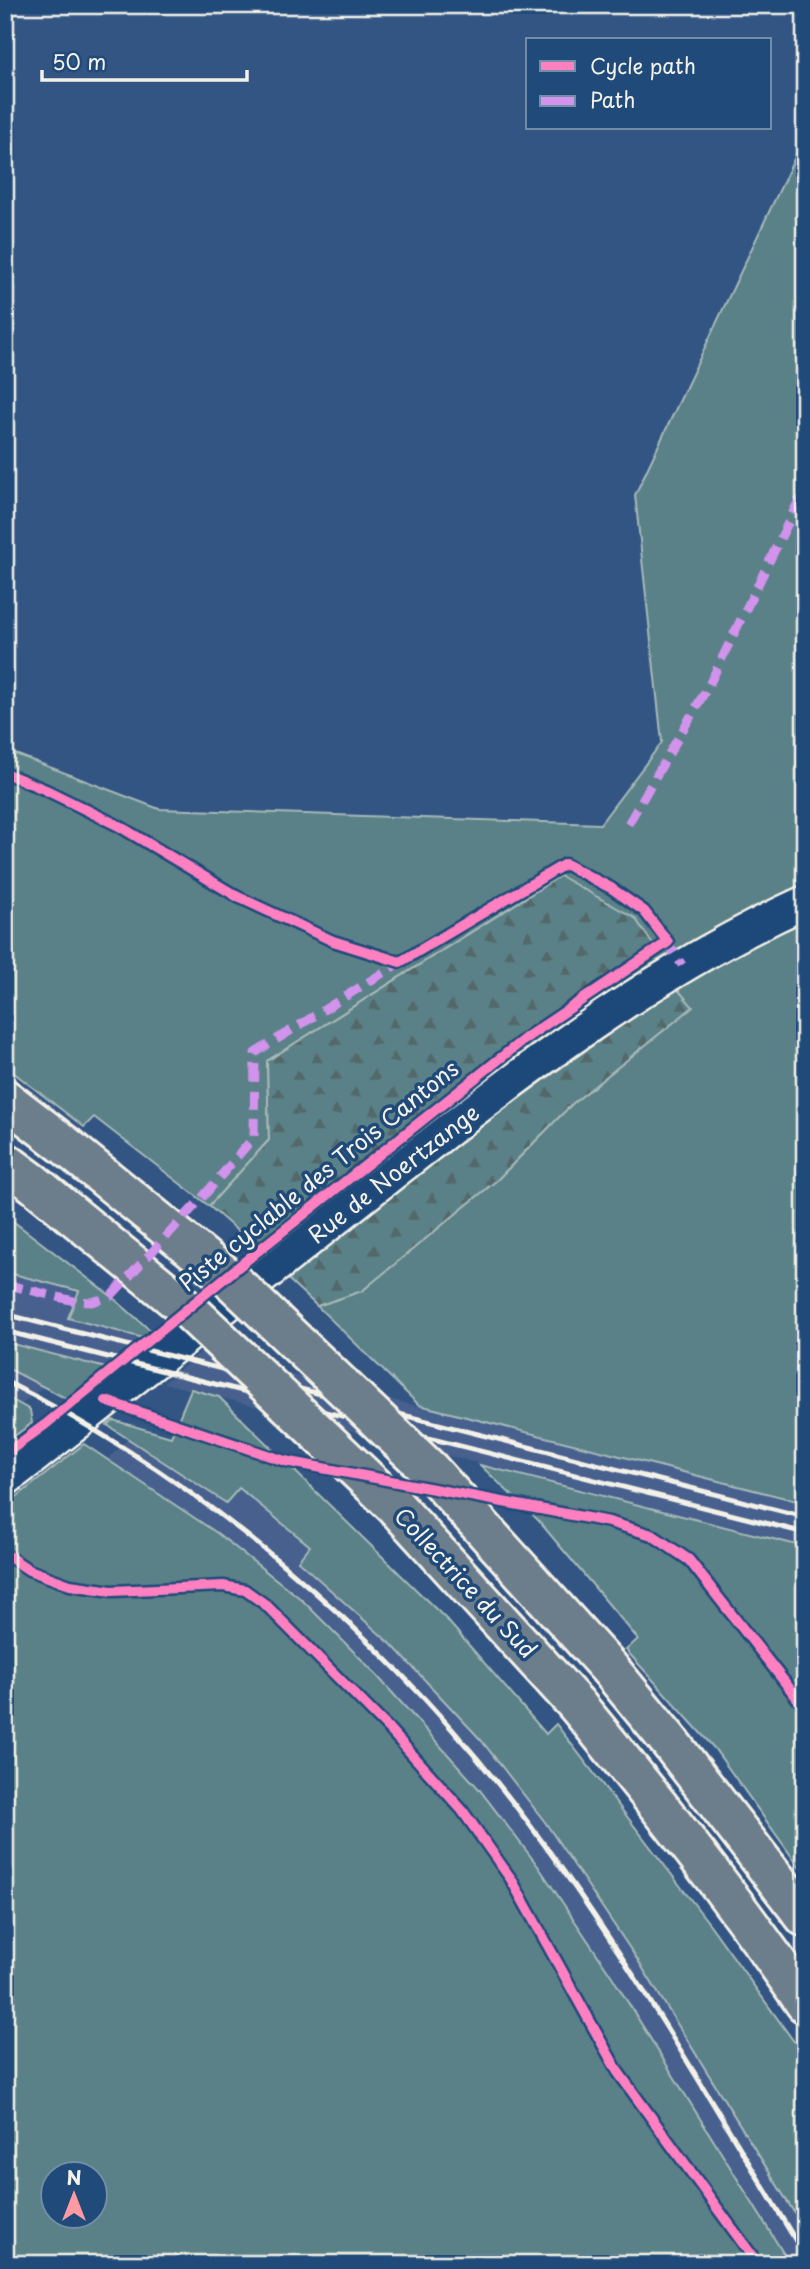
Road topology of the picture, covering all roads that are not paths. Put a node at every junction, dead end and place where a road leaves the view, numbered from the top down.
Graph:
1 (805, 902) edge
2 (5, 1099) edge
3 (19, 1172) edge
4 (5, 1480) edge
5 (805, 1917) edge
6 (805, 2003) edge

1 - 4 main road, Rue de Noertzange
2 - 5 highway, bridge
3 - 6 highway, Collectrice du Sud, bridge

